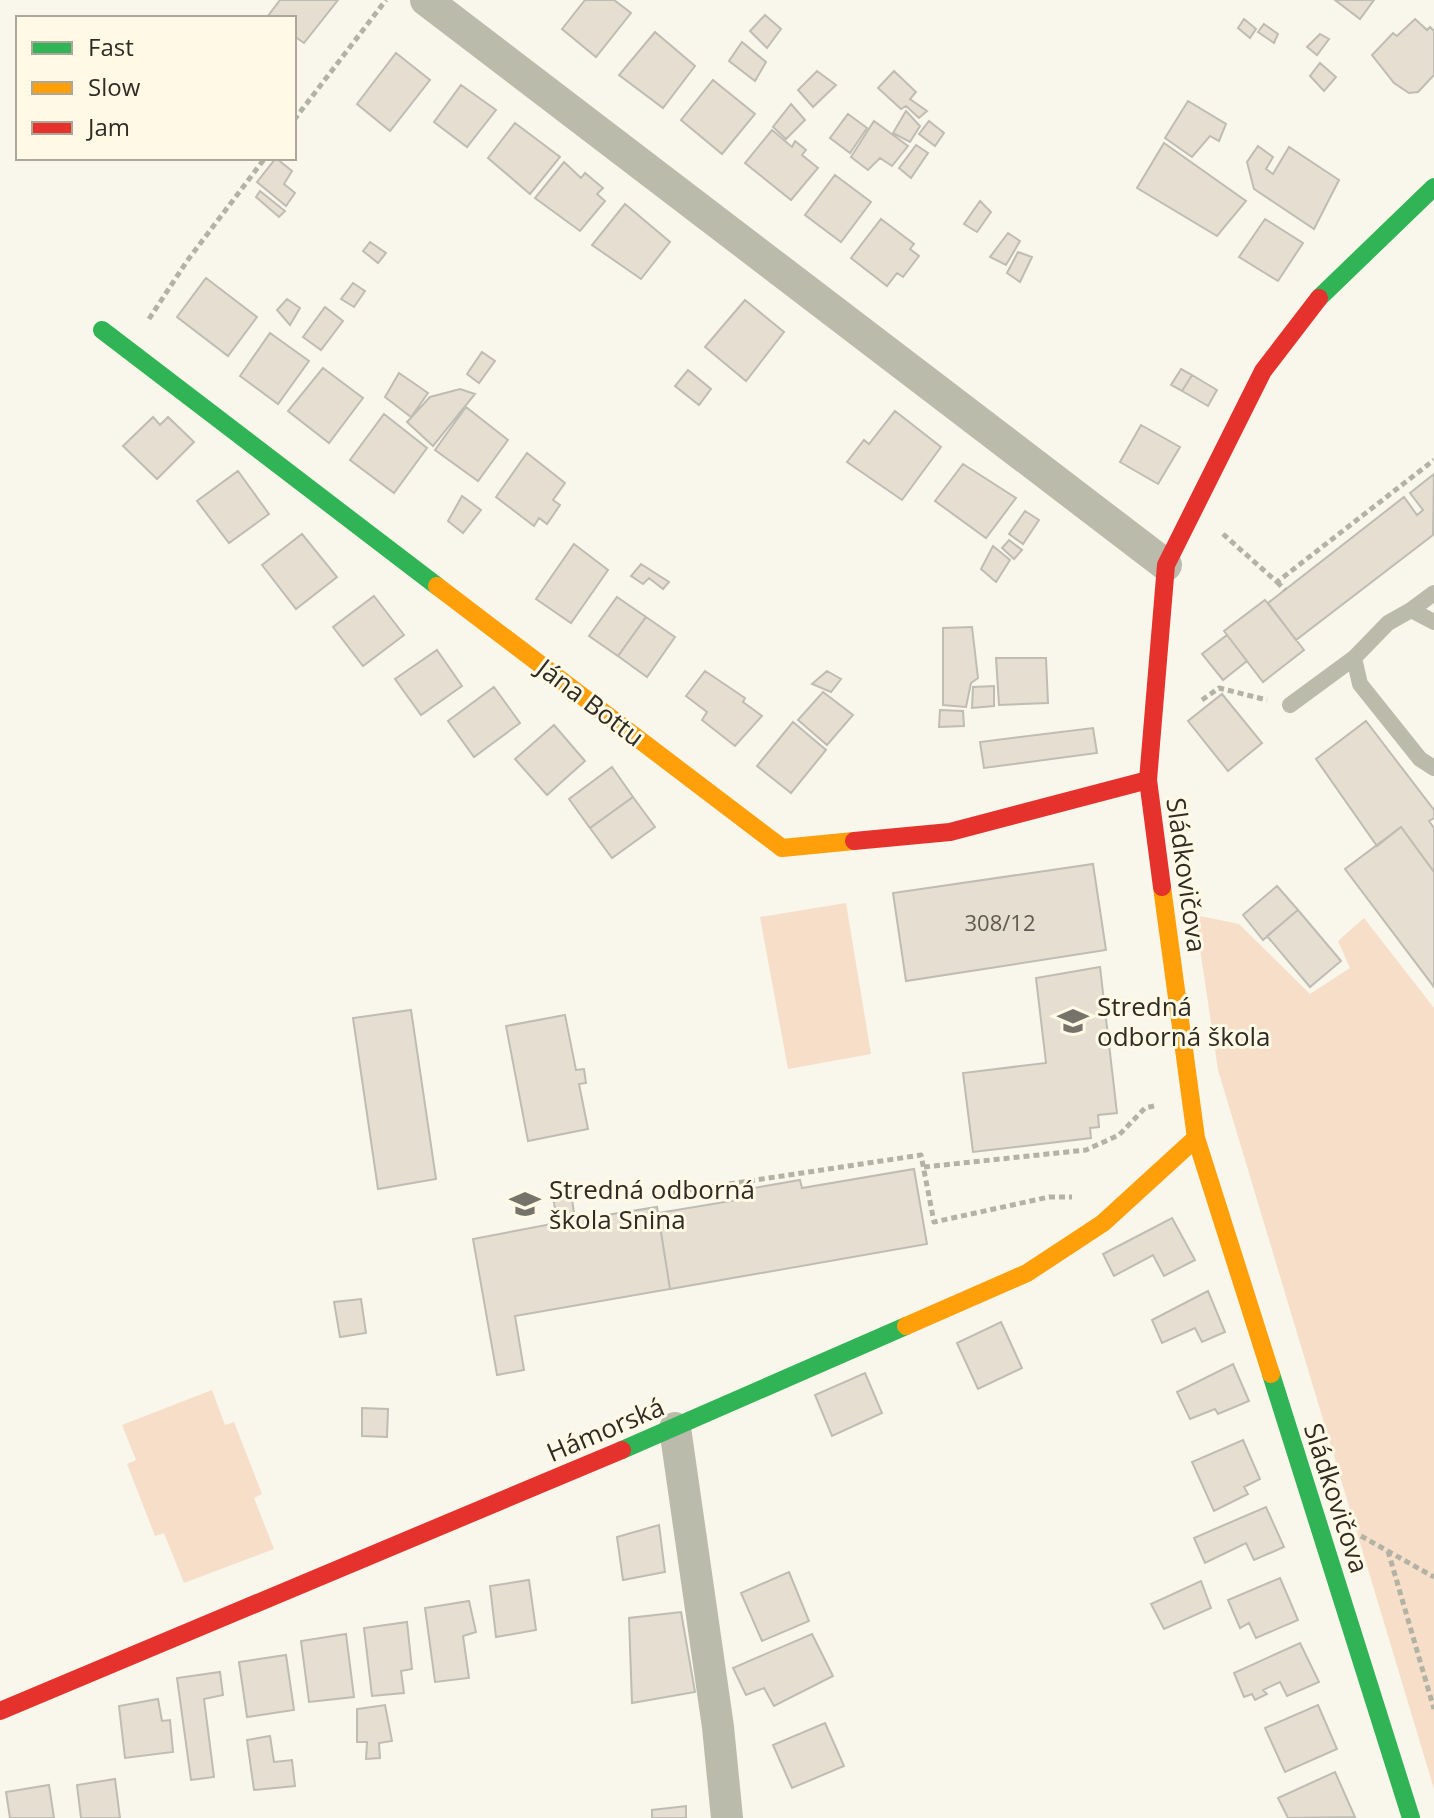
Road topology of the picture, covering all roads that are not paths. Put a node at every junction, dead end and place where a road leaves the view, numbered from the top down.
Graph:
1 (426, 0) edge
2 (1432, 194) edge
3 (102, 330) dead end
4 (1166, 565) junction
5 (1434, 593) edge
6 (1411, 610) junction
7 (1434, 622) edge
8 (1354, 658) junction
9 (1282, 703) road end
10 (1434, 768) edge
11 (1148, 780) junction
12 (1196, 1138) junction
13 (675, 1428) junction
14 (0, 1711) edge
15 (727, 1818) edge
16 (1411, 1818) edge

1 - 4 street
2 - 4 street, Sládkovičova
3 - 11 street, Jána Bottu
4 - 11 street, Sládkovičova
5 - 6 lane
6 - 7 lane
6 - 8 lane
8 - 9 lane
8 - 10 lane
11 - 12 street, Sládkovičova
12 - 13 street, Hámorská
12 - 16 street, Sládkovičova
13 - 14 street, Hámorská
13 - 15 street

